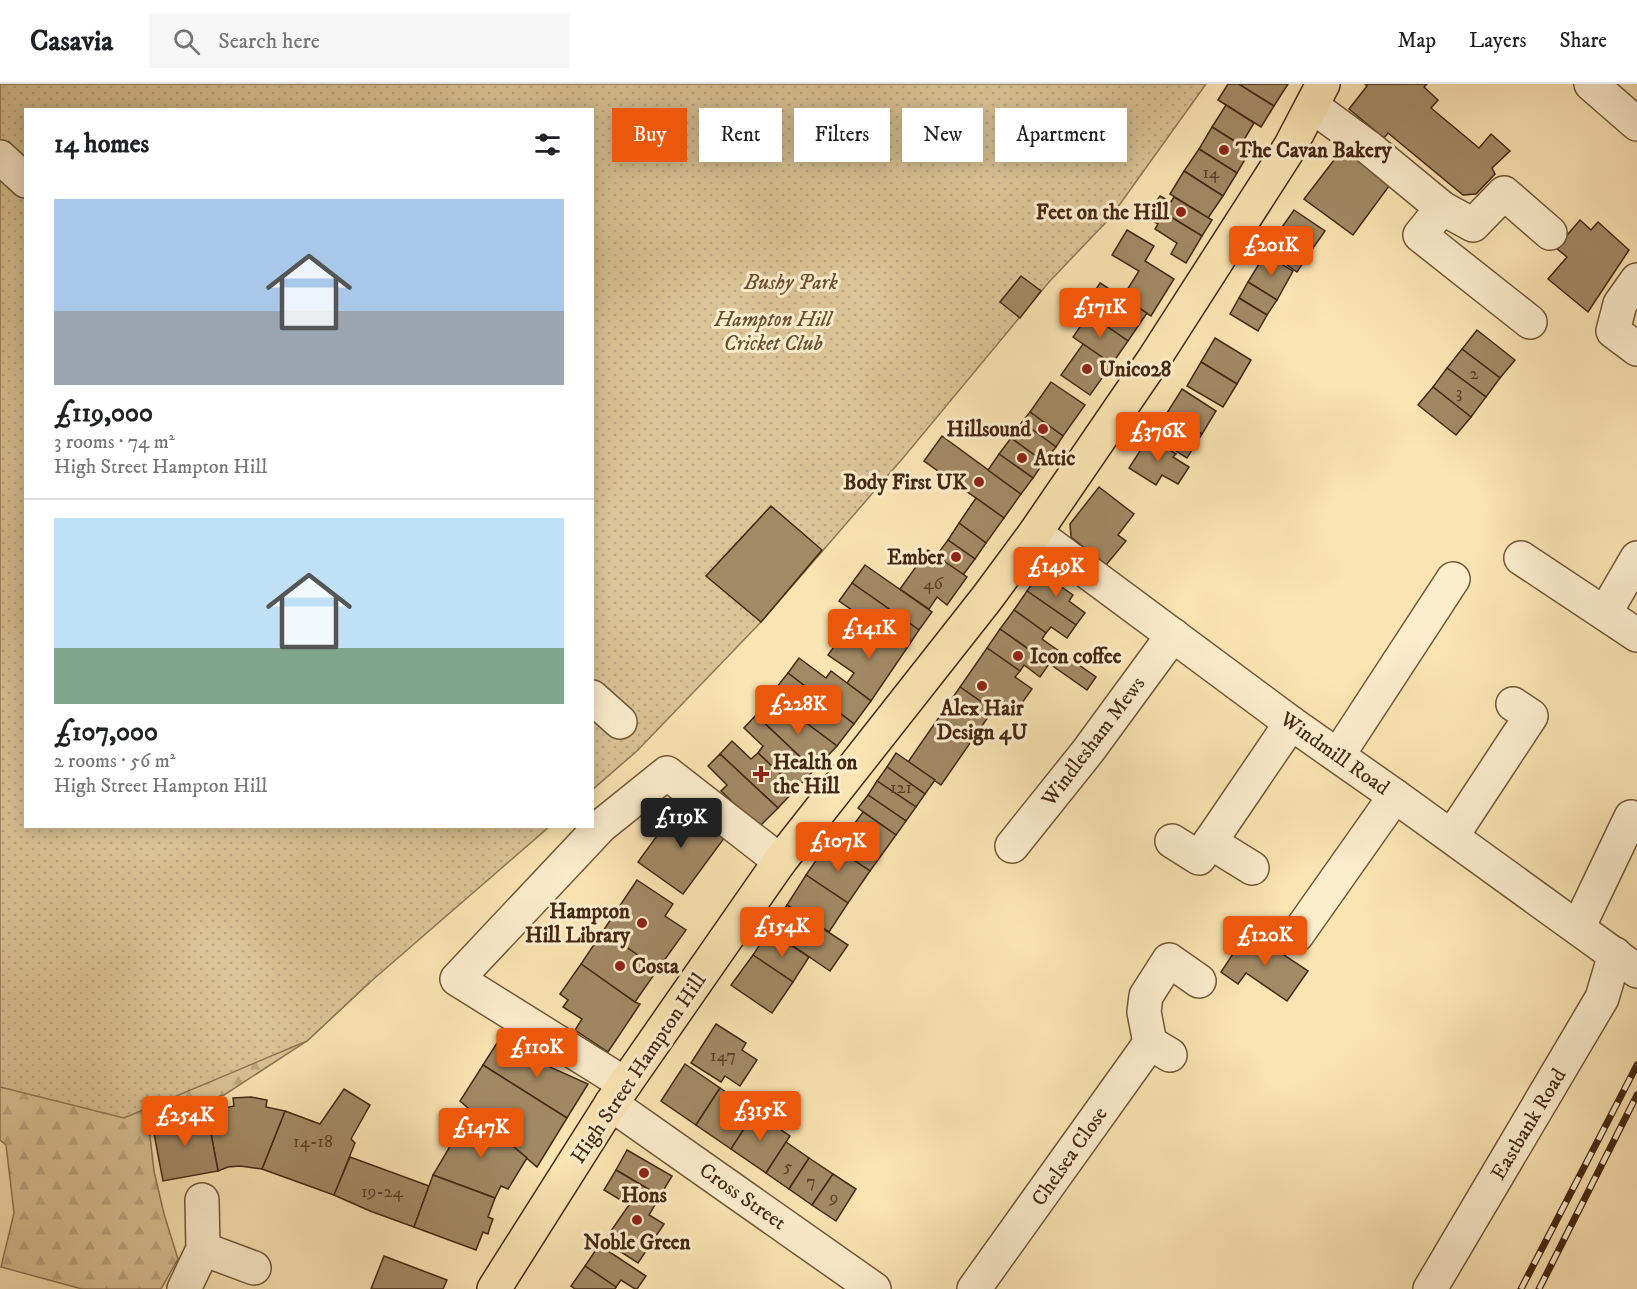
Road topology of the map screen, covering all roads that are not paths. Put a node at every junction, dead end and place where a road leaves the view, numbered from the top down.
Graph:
1 (1591, 84) edge
2 (1318, 95) edge
3 (1637, 124) edge
4 (0, 157) edge
5 (24, 179) edge
6 (1442, 208) junction
7 (1550, 233) dead end
8 (1637, 280) edge
9 (1530, 322) dead end
10 (1637, 349) edge
11 (1035, 533) junction
12 (1521, 558) dead end
13 (1637, 558) edge
14 (1453, 579) dead end
15 (1605, 613) junction
16 (1173, 635) junction
17 (1637, 635) edge
18 (594, 699) edge
19 (1513, 704) dead end
20 (620, 722) dead end
21 (1291, 723) junction
22 (1338, 755) junction
23 (1395, 795) junction
24 (1631, 817) dead end
25 (1452, 836) junction
26 (1172, 841) dead end
27 (1210, 842) junction
28 (1011, 846) dead end
29 (780, 861) junction
30 (1252, 868) dead end
31 (1578, 928) junction
32 (1297, 935) dead end
33 (1629, 965) edge
34 (1199, 981) dead end
35 (618, 1094) junction
36 (202, 1200) dead end
37 (203, 1249) junction
38 (254, 1268) dead end
39 (184, 1289) edge
40 (494, 1289) edge
41 (874, 1289) edge
42 (974, 1289) edge
43 (1430, 1289) edge

1 - 3 street
2 - 6 street
2 - 11 main road, High Street Hampton Hill
4 - 5 street
6 - 7 street
6 - 9 street
8 - 10 street
11 - 16 street, Windmill Road
11 - 29 main road, High Street Hampton Hill
12 - 15 street
13 - 15 street
14 - 22 street
15 - 17 street
16 - 21 street, Windmill Road
16 - 28 street, Windlesham Mews
18 - 20 street
19 - 25 street
21 - 22 street, Windmill Road
21 - 27 street
22 - 23 street, Windmill Road
23 - 25 street, Windmill Road
23 - 32 street
24 - 31 street
25 - 31 street, Windmill Road
26 - 27 street
27 - 30 street
29 - 35 main road, High Street Hampton Hill
29 - 35 street, Cross Street
31 - 33 street, Windmill Road
33 - 43 street, Eastbank Road
34 - 42 street, Chelsea Close
35 - 40 main road, High Street Hampton Hill
35 - 41 street, Cross Street
36 - 37 street
37 - 38 street
37 - 39 street

